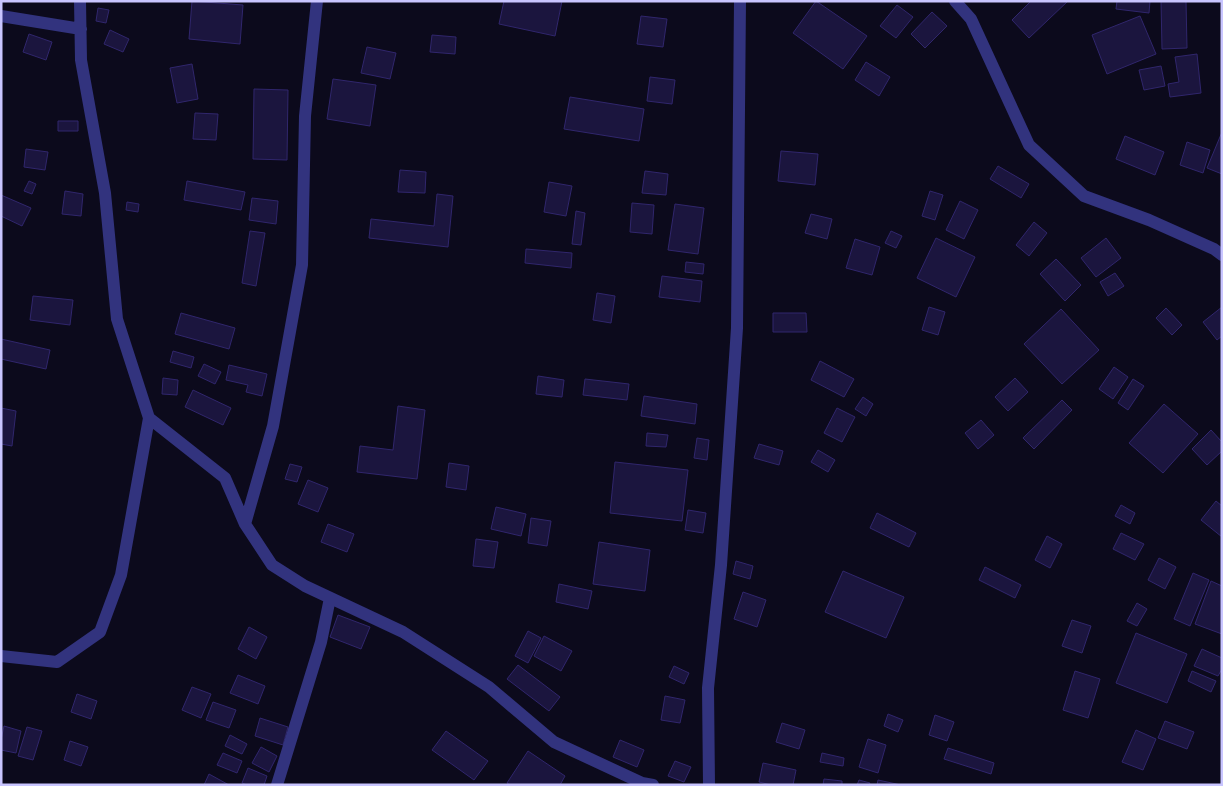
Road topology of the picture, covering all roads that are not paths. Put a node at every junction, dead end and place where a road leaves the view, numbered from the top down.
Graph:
1 (80, 1) edge
2 (316, 1) edge
3 (740, 1) edge
4 (955, 1) edge
5 (1, 16) edge
6 (80, 28) junction
7 (1222, 255) edge
8 (149, 418) junction
9 (245, 524) junction
10 (330, 598) junction
11 (1, 656) edge
12 (277, 785) edge
13 (653, 785) edge
14 (709, 785) edge

1 - 6 street
2 - 9 street
3 - 14 street
4 - 7 street
5 - 6 street
6 - 8 street
8 - 9 street
8 - 11 street
9 - 10 street
10 - 12 street
10 - 13 street

